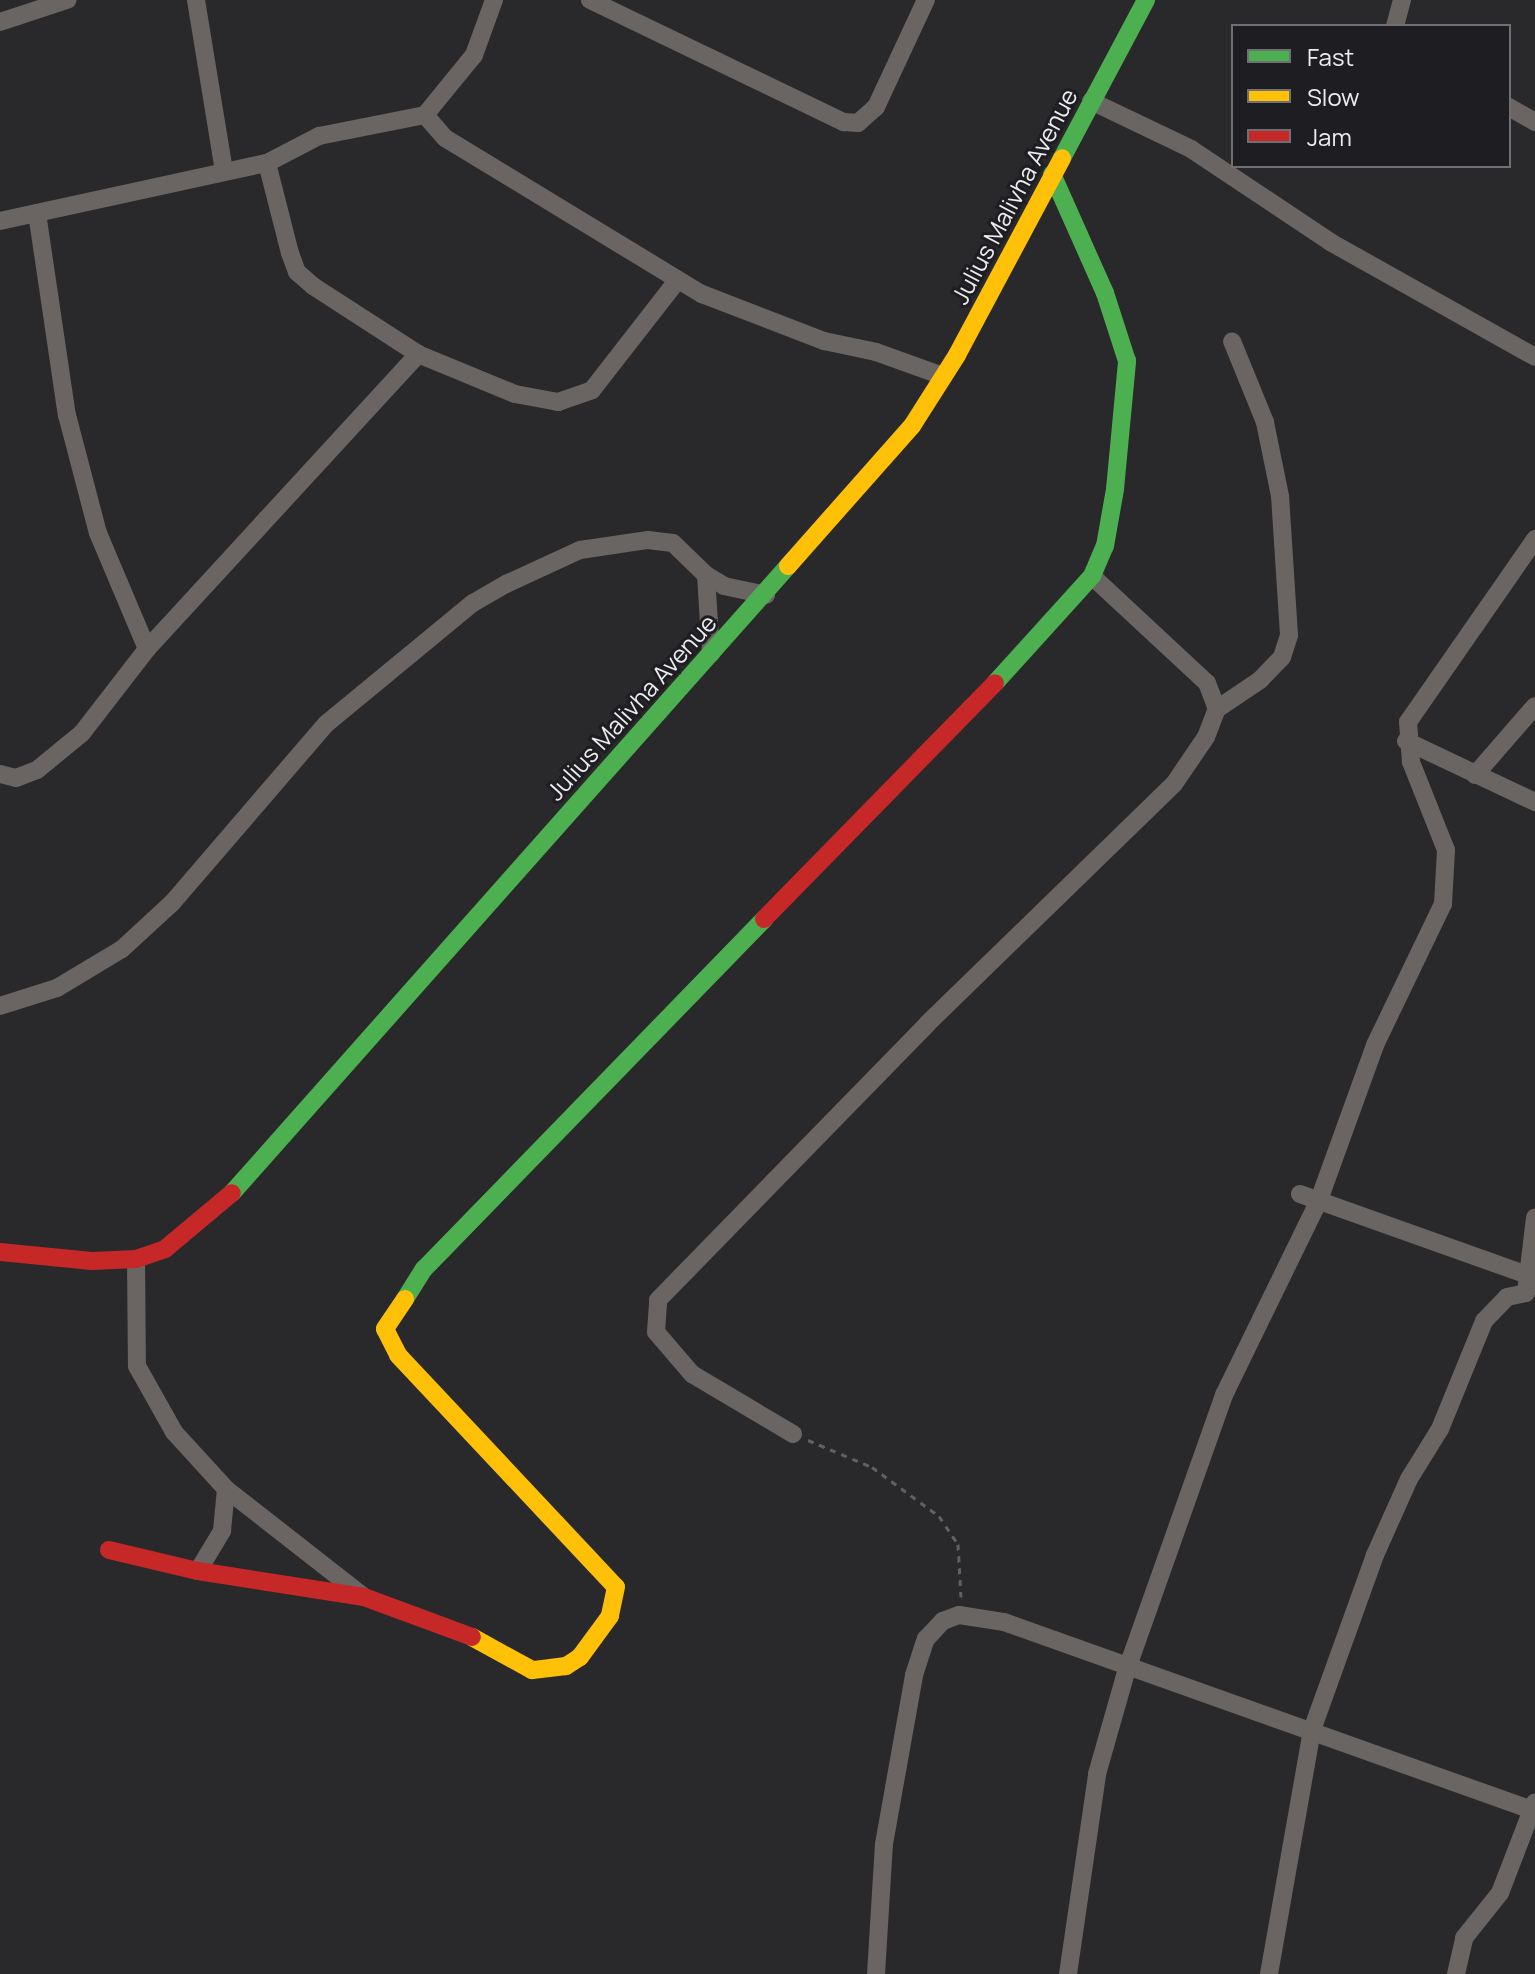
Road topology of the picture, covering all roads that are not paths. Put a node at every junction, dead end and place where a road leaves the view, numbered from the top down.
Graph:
1 (67, 0) edge
2 (196, 0) edge
3 (494, 0) edge
4 (590, 0) edge
5 (926, 0) edge
6 (1146, 0) edge
7 (1402, 0) edge
8 (0, 22) edge
9 (1396, 24) edge
10 (1091, 101) junction
11 (1511, 108) edge
12 (425, 115) junction
13 (1535, 122) edge
14 (267, 163) junction
15 (224, 171) junction
16 (1052, 174) junction
17 (37, 213) junction
18 (0, 221) edge
19 (677, 281) junction
20 (1232, 341) dead end
21 (418, 354) junction
22 (1535, 357) edge
23 (943, 376) junction
24 (1535, 539) edge
25 (706, 575) junction
26 (1092, 576) junction
27 (766, 595) junction
28 (147, 649) junction
29 (711, 654) junction
30 (1535, 706) edge
31 (1217, 709) junction
32 (1406, 741) junction
33 (0, 774) edge
34 (1475, 775) junction
35 (1535, 802) edge
36 (0, 1006) edge
37 (1300, 1194) dead end
38 (1319, 1200) junction
39 (1535, 1218) edge
40 (0, 1252) edge
41 (136, 1259) junction
42 (1530, 1288) edge
43 (793, 1434) road end
44 (226, 1489) junction
45 (109, 1550) dead end
46 (198, 1571) junction
47 (364, 1597) junction
48 (1127, 1669) junction
49 (1312, 1730) junction
50 (1533, 1806) edge
51 (876, 1974) edge
52 (1068, 1974) edge
53 (1269, 1974) edge
54 (1456, 1974) edge

1 - 8 street
2 - 15 street
3 - 12 street
4 - 5 street
6 - 10 street, Julius Malivha Avenue
7 - 9 street
10 - 16 street, Julius Malivha Avenue
10 - 22 street
11 - 13 street
12 - 14 street
12 - 19 street
14 - 15 street
14 - 21 street
15 - 17 street
16 - 23 street, Julius Malivha Avenue
16 - 26 street
17 - 18 street
17 - 28 street
19 - 21 street
19 - 23 street
20 - 31 street
21 - 28 street
23 - 27 street, Julius Malivha Avenue
24 - 32 street
25 - 27 street
25 - 29 street
25 - 36 street
26 - 31 street
26 - 47 street
27 - 29 street, Julius Malivha Avenue
28 - 33 street
29 - 41 street, Julius Malivha Avenue
30 - 34 street
31 - 43 street
32 - 34 street
32 - 38 street
34 - 35 street
37 - 38 street
38 - 42 street
38 - 48 street
39 - 42 street
40 - 41 street, Julius Malivha Avenue
41 - 44 street
42 - 49 street
44 - 46 street
44 - 47 street
45 - 46 street
46 - 47 street
48 - 49 street
48 - 51 street
48 - 52 street
49 - 50 street
49 - 53 street
50 - 54 street

